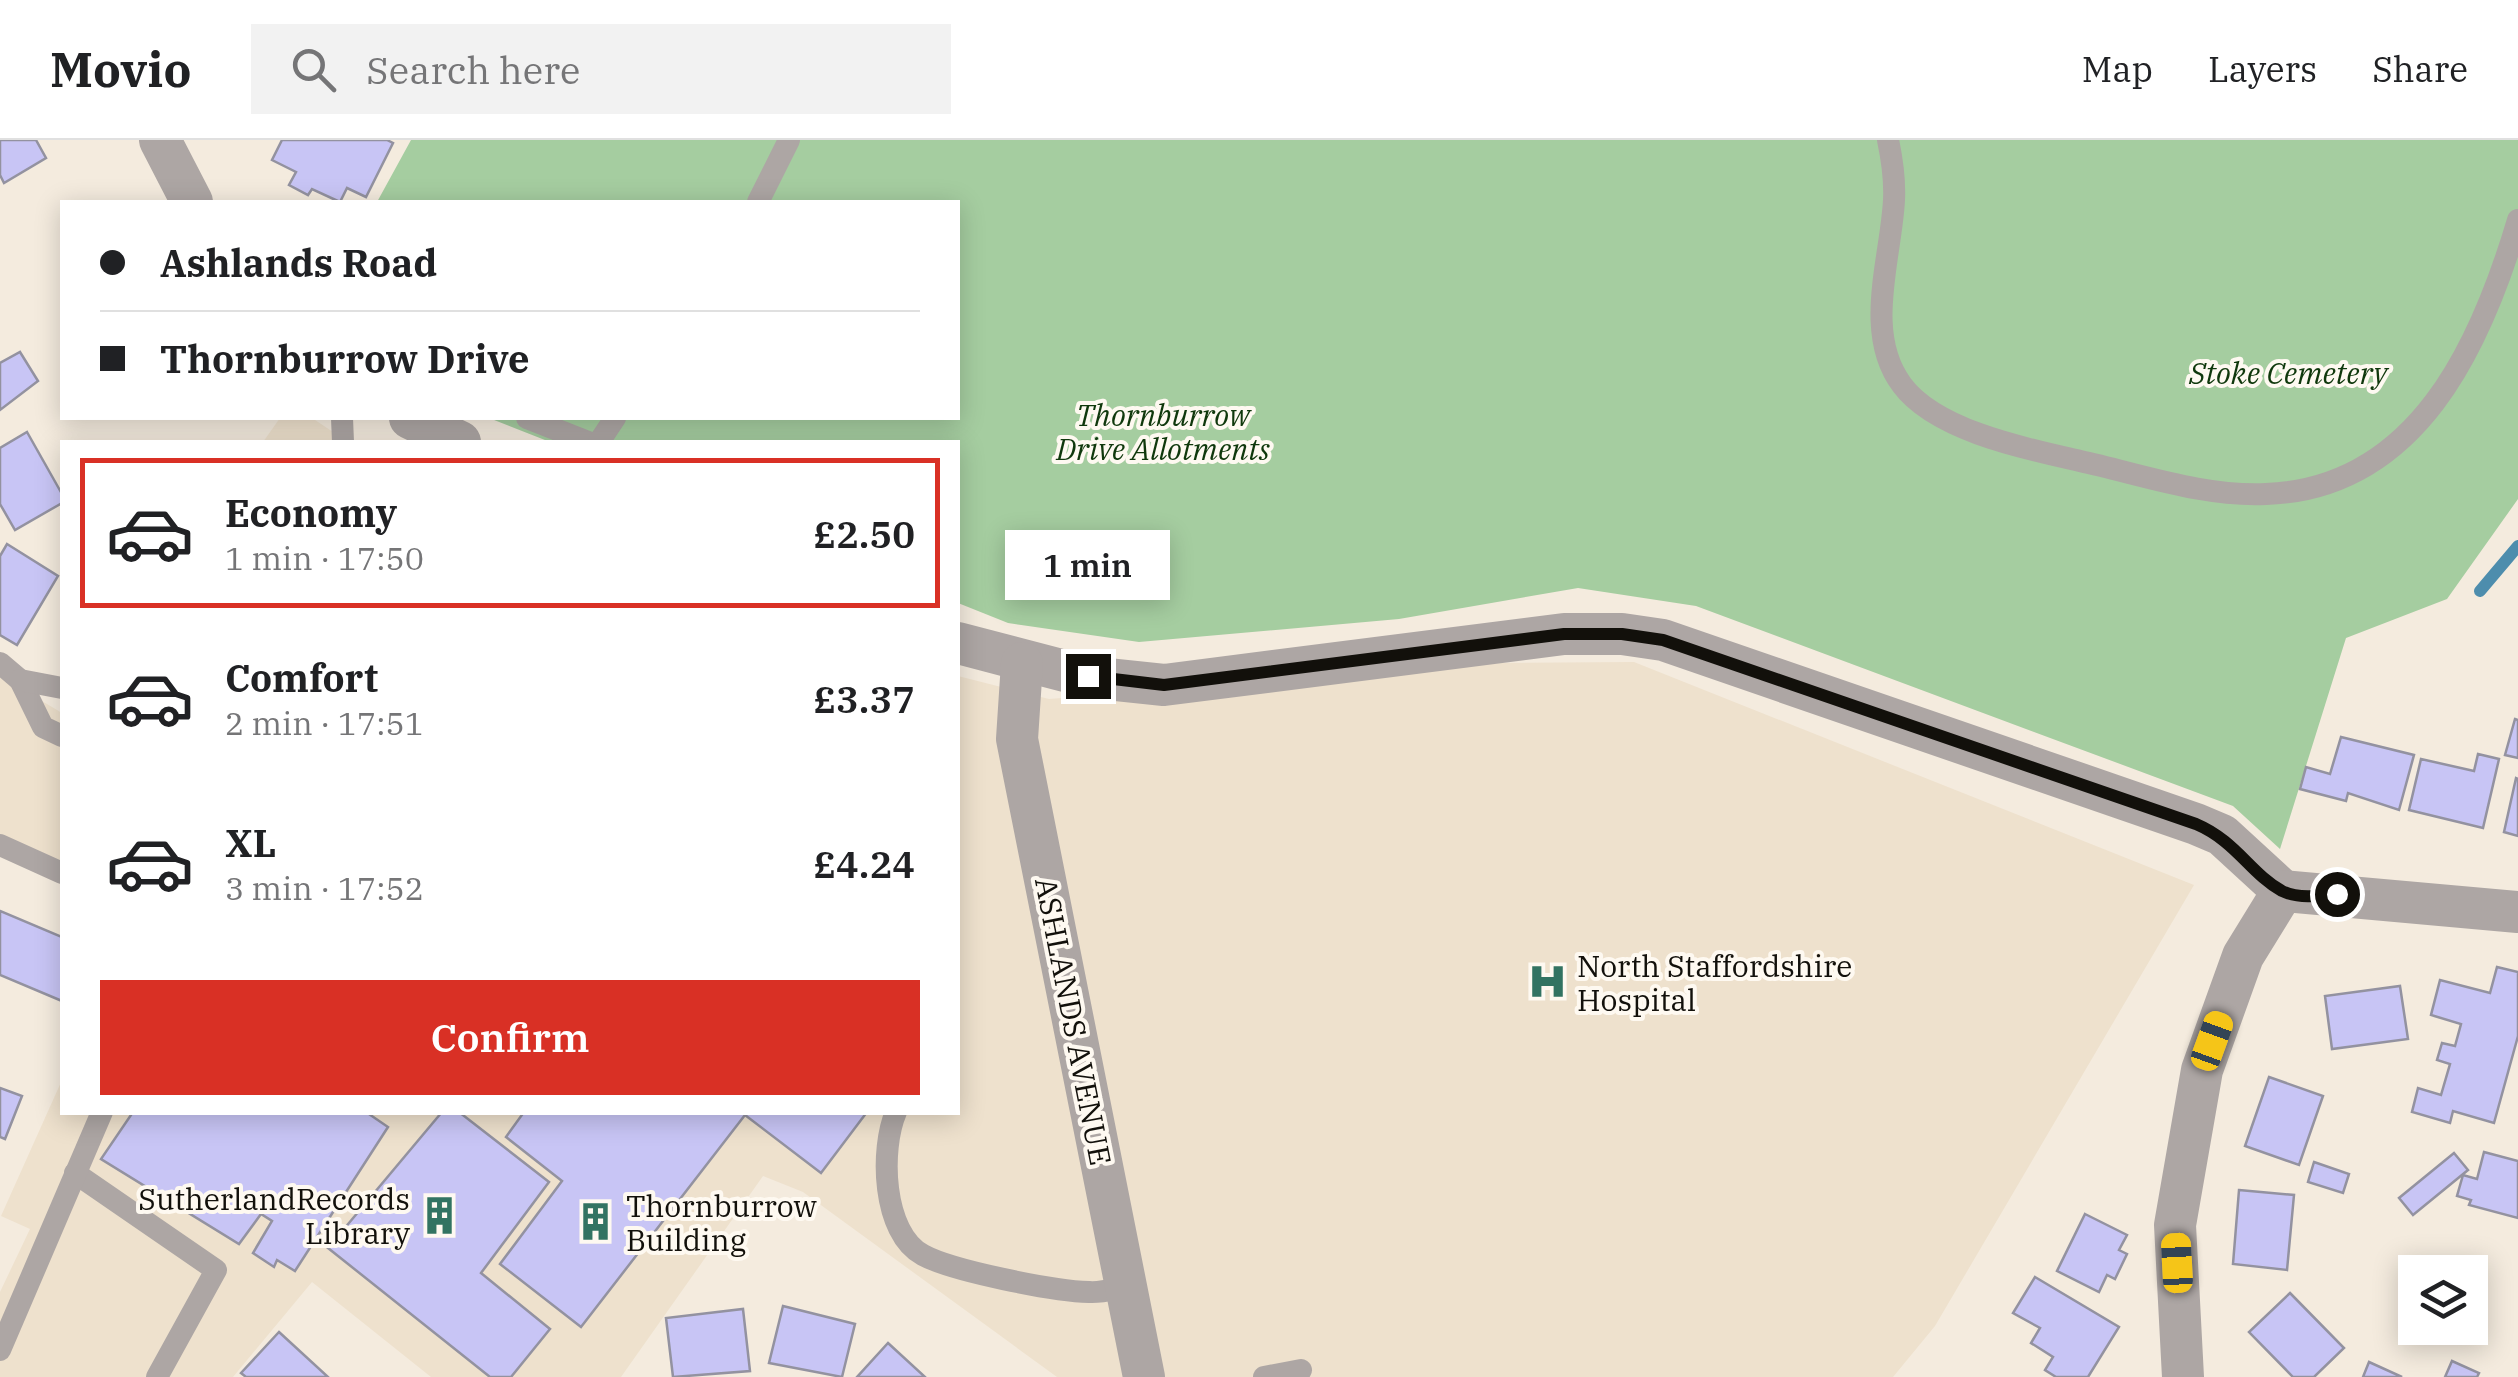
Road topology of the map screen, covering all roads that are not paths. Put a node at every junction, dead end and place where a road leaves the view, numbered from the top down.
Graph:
1 (160, 140) edge
2 (789, 140) edge
3 (1888, 140) edge
4 (191, 200) edge
5 (759, 200) edge
6 (2518, 220) edge
7 (414, 420) edge
8 (532, 420) edge
9 (456, 440) edge
10 (583, 440) edge
11 (960, 644) edge
12 (0, 663) edge
13 (1022, 663) junction
14 (20, 680) junction
15 (60, 688) edge
16 (60, 735) edge
17 (0, 845) edge
18 (60, 871) edge
19 (2283, 891) junction
20 (2518, 912) edge
21 (101, 1115) edge
22 (895, 1115) edge
23 (75, 1173) junction
24 (1127, 1287) junction
25 (0, 1350) edge
26 (1300, 1370) dead end
27 (157, 1377) edge
28 (1144, 1377) edge
29 (1264, 1377) edge
30 (2183, 1377) edge

1 - 4 street
2 - 5 lane
3 - 6 lane
7 - 9 street
8 - 10 lane
11 - 13 street
12 - 14 lane
13 - 19 street
13 - 24 street, ASHLANDS AVENUE
14 - 15 lane
14 - 16 lane
17 - 18 lane
19 - 20 street
19 - 30 street
21 - 23 lane
22 - 24 lane
23 - 25 lane
23 - 27 lane
24 - 28 street, ASHLANDS AVENUE
26 - 29 lane

